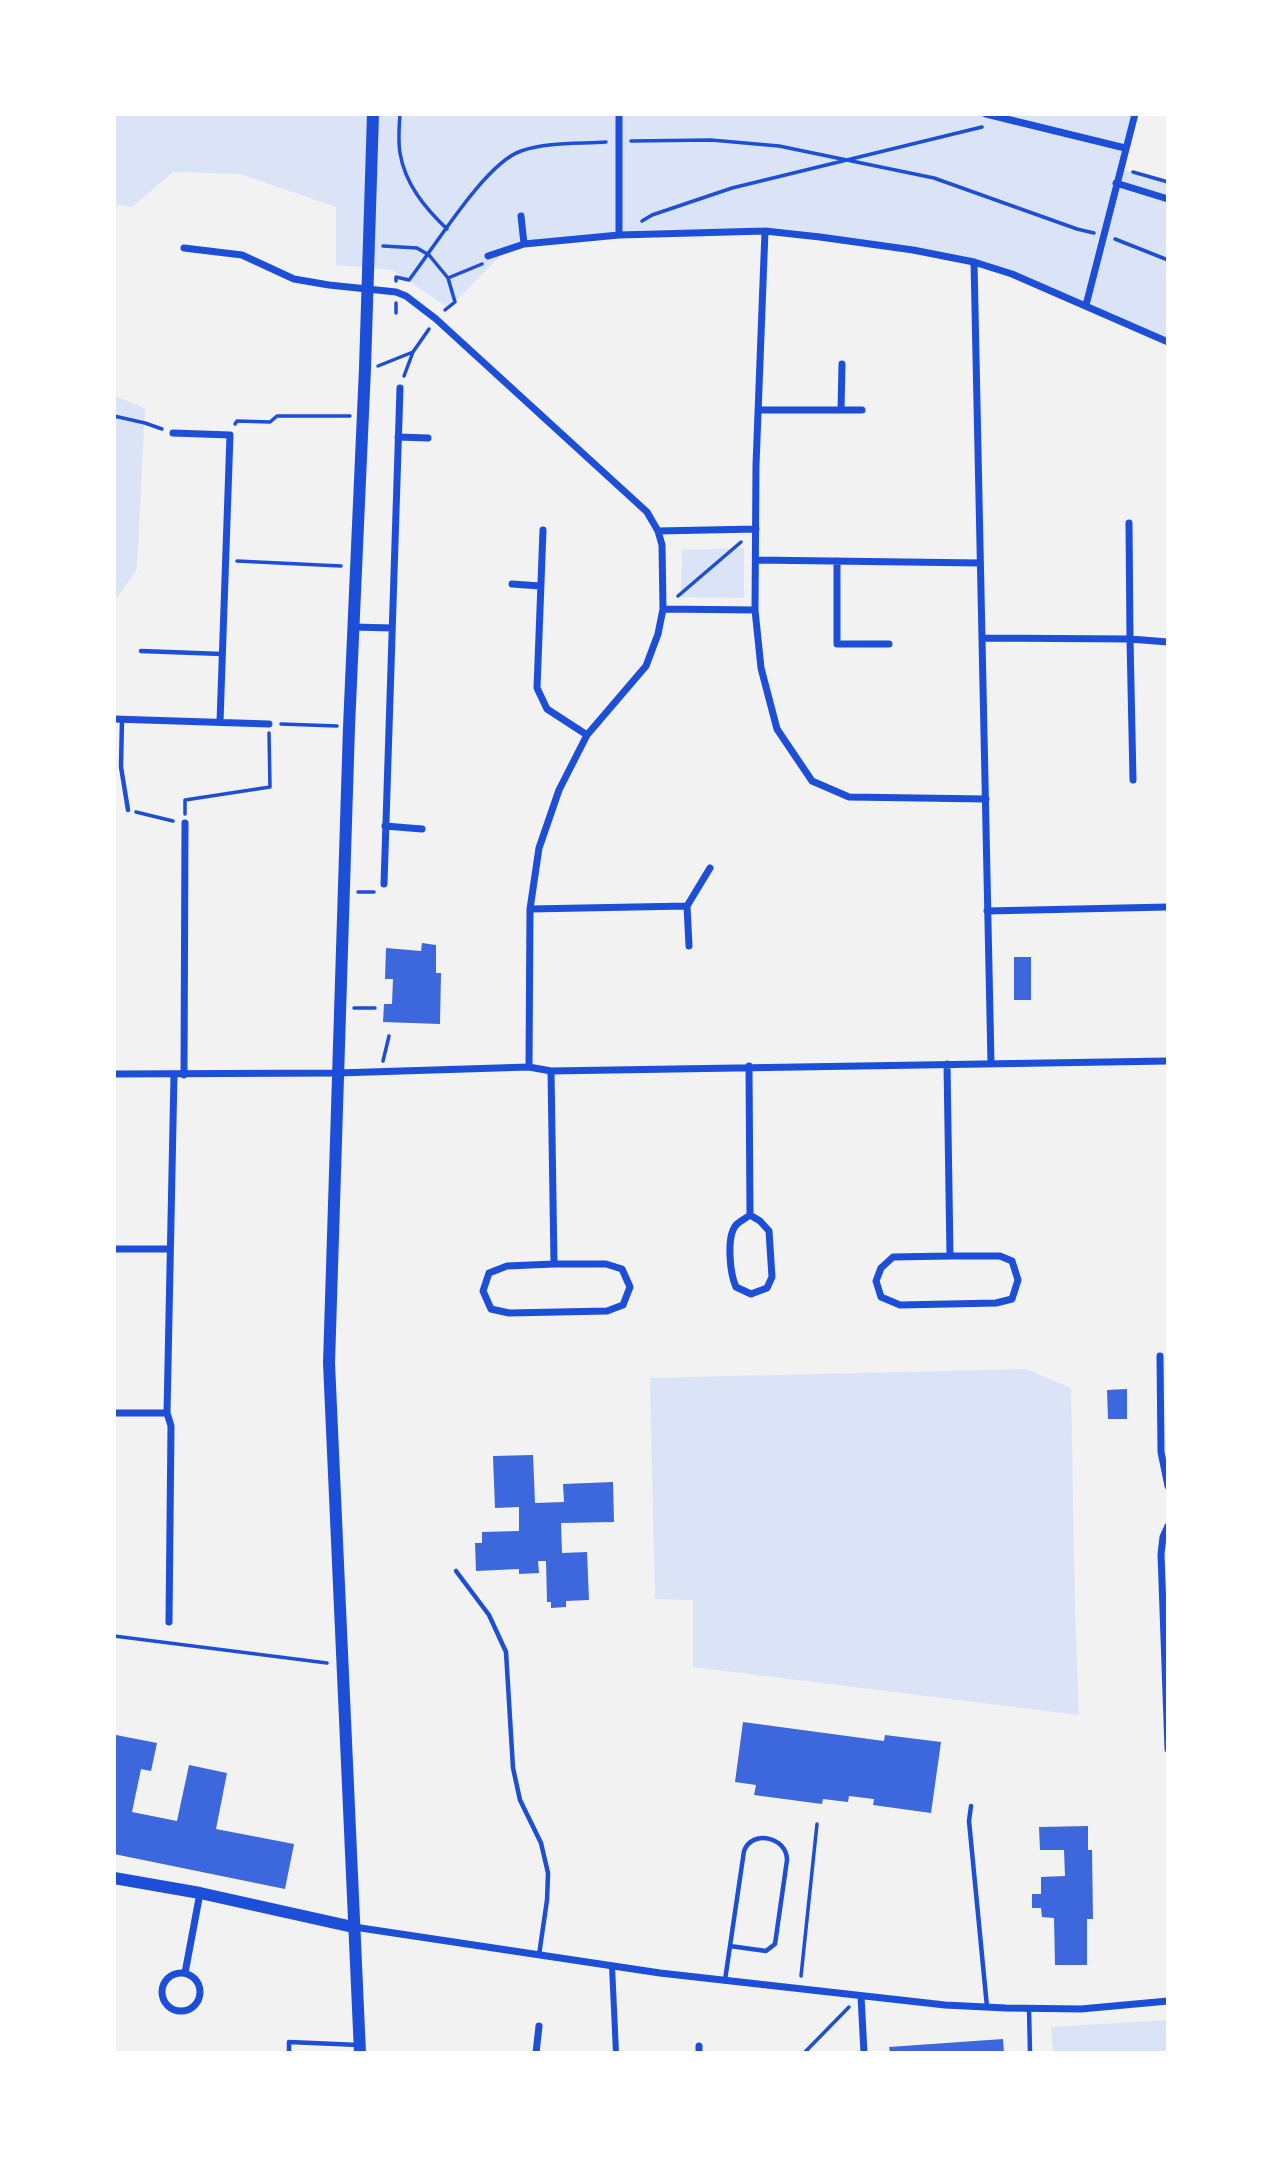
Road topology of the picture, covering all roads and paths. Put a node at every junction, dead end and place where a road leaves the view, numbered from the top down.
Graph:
1 (373, 114) edge
2 (400, 114) edge
3 (619, 114) edge
4 (986, 114) edge
5 (1135, 114) edge
6 (984, 126) dead end
7 (619, 142) junction
8 (1125, 148) junction
9 (844, 161) junction
10 (1120, 168) junction
11 (1168, 182) edge
12 (1116, 183) junction
13 (1168, 199) edge
14 (521, 216) dead end
15 (447, 229) junction
16 (765, 231) junction
17 (619, 235) junction
18 (1103, 235) junction
19 (524, 244) junction
20 (184, 248) dead end
21 (488, 256) joint
22 (1168, 260) edge
23 (974, 262) junction
24 (448, 278) dead end
25 (367, 289) junction
26 (396, 292) junction
27 (1086, 305) junction
28 (396, 313) dead end
29 (1168, 342) edge
30 (413, 352) dead end
31 (842, 364) dead end
32 (400, 388) joint
33 (758, 410) junction
34 (841, 410) junction
35 (862, 410) dead end
36 (114, 416) edge
37 (363, 416) junction
38 (173, 433) joint
39 (230, 435) junction
40 (398, 437) junction
41 (428, 438) dead end
42 (1129, 523) dead end
43 (756, 529) junction
44 (543, 530) dead end
45 (658, 531) junction
46 (756, 560) junction
47 (225, 561) junction
48 (837, 561) junction
49 (980, 563) junction
50 (356, 566) junction
51 (512, 584) dead end
52 (540, 586) junction
53 (663, 609) junction
54 (755, 610) junction
55 (353, 627) junction
56 (392, 628) junction
57 (983, 638) junction
58 (1130, 639) junction
59 (1168, 642) edge
60 (890, 644) dead end
61 (141, 651) dead end
62 (222, 654) junction
63 (118, 719) edge
64 (220, 722) junction
65 (269, 724) junction
66 (349, 727) junction
67 (587, 735) junction
68 (1133, 780) dead end
69 (986, 799) junction
70 (128, 810) joint
71 (185, 823) junction
72 (385, 826) junction
73 (422, 829) dead end
74 (710, 868) dead end
75 (384, 884) joint
76 (345, 892) junction
77 (688, 906) junction
78 (1168, 907) edge
79 (530, 909) junction
80 (987, 911) junction
81 (688, 946) dead end
82 (341, 1007) junction
83 (375, 1009) dead end
84 (389, 1036) dead end
85 (1168, 1061) edge
86 (990, 1063) junction
87 (947, 1064) junction
88 (749, 1066) junction
89 (529, 1067) junction
90 (382, 1071) junction
91 (551, 1071) junction
92 (338, 1073) junction
93 (114, 1074) edge
94 (174, 1075) junction
95 (184, 1075) junction
96 (750, 1215) junction
97 (114, 1248) edge
98 (169, 1249) junction
99 (950, 1256) junction
100 (554, 1264) junction
101 (1160, 1356) dead end
102 (1164, 1393) edge
103 (114, 1413) edge
104 (167, 1413) junction
105 (1168, 1486) edge
106 (1168, 1526) edge
107 (456, 1571) dead end
108 (169, 1622) dead end
109 (114, 1636) edge
110 (342, 1665) junction
111 (1168, 1749) edge
112 (971, 1806) dead end
113 (817, 1824) dead end
114 (114, 1878) edge
115 (200, 1893) junction
116 (353, 1927) junction
117 (730, 1947) junction
118 (539, 1955) junction
119 (612, 1966) junction
120 (185, 1973) junction
121 (725, 1980) junction
122 (800, 1989) junction
123 (861, 1996) junction
124 (1168, 2001) edge
125 (987, 2007) junction
126 (1029, 2008) junction
127 (539, 2026) dead end
128 (360, 2049) edge
129 (289, 2053) edge
130 (536, 2053) edge
131 (616, 2053) edge
132 (804, 2053) edge
133 (864, 2053) edge
134 (1030, 2053) edge

1 - 25 street
2 - 15 path
3 - 7 street
4 - 8 street
5 - 8 street
6 - 9 path
7 - 9 path
7 - 15 path
7 - 17 street
8 - 10 street
9 - 17 path
9 - 18 path
10 - 11 path
10 - 12 street
12 - 13 street
12 - 18 street
14 - 19 street
15 - 26 path
16 - 17 street
16 - 23 street
16 - 33 street
17 - 19 street
18 - 22 path
18 - 27 street
19 - 21 street
20 - 25 street
21 - 24 path
23 - 27 street
23 - 49 street
25 - 26 street
25 - 37 street
26 - 28 path
26 - 45 street
27 - 29 street
30 - 32 path
31 - 34 street
32 - 40 street
33 - 34 street
33 - 43 street
34 - 35 street
36 - 38 path
37 - 39 path
37 - 50 street
38 - 39 street
39 - 47 street
40 - 41 street
40 - 56 street
42 - 58 street
43 - 45 street
43 - 46 street
43 - 53 path
44 - 52 street
45 - 53 street
46 - 48 street
46 - 54 street
47 - 50 path
47 - 62 street
48 - 49 street
48 - 60 street
49 - 57 street
50 - 55 street
51 - 52 street
52 - 67 street
53 - 54 street
53 - 67 street
54 - 69 street
55 - 56 street
55 - 66 street
56 - 72 street
57 - 58 street
57 - 69 street
58 - 59 street
58 - 68 street
61 - 62 lane
62 - 64 street
63 - 64 street
63 - 70 lane
64 - 65 street
65 - 66 path
65 - 71 path
66 - 76 street
67 - 79 street
69 - 80 street
70 - 71 path
71 - 95 street
72 - 73 street
72 - 75 street
74 - 77 street
75 - 76 path
76 - 82 street
77 - 79 street
77 - 81 street
78 - 80 street
79 - 89 street
80 - 86 street
82 - 83 path
82 - 92 street
84 - 90 path
85 - 86 street
86 - 87 street
87 - 88 street
87 - 99 street
88 - 91 street
88 - 96 street
89 - 90 street
89 - 91 street
90 - 92 street
91 - 100 street
92 - 95 street
92 - 110 street
93 - 94 street
94 - 95 street
94 - 98 street
96 - 96 street
97 - 98 street
98 - 104 street
99 - 99 street
100 - 100 street
101 - 102 street
102 - 105 street
103 - 104 street
104 - 108 street
106 - 111 street
107 - 118 lane
109 - 110 path
110 - 116 street
112 - 125 lane
113 - 122 path
114 - 115 street
115 - 116 street
115 - 120 street
116 - 118 street
116 - 128 street
117 - 117 lane
117 - 121 lane
118 - 119 street
119 - 121 street
119 - 131 street
120 - 120 street
121 - 122 street
122 - 123 street
123 - 125 street
123 - 132 path
123 - 133 street
124 - 126 street
125 - 126 street
126 - 134 lane
127 - 130 street
128 - 129 lane

